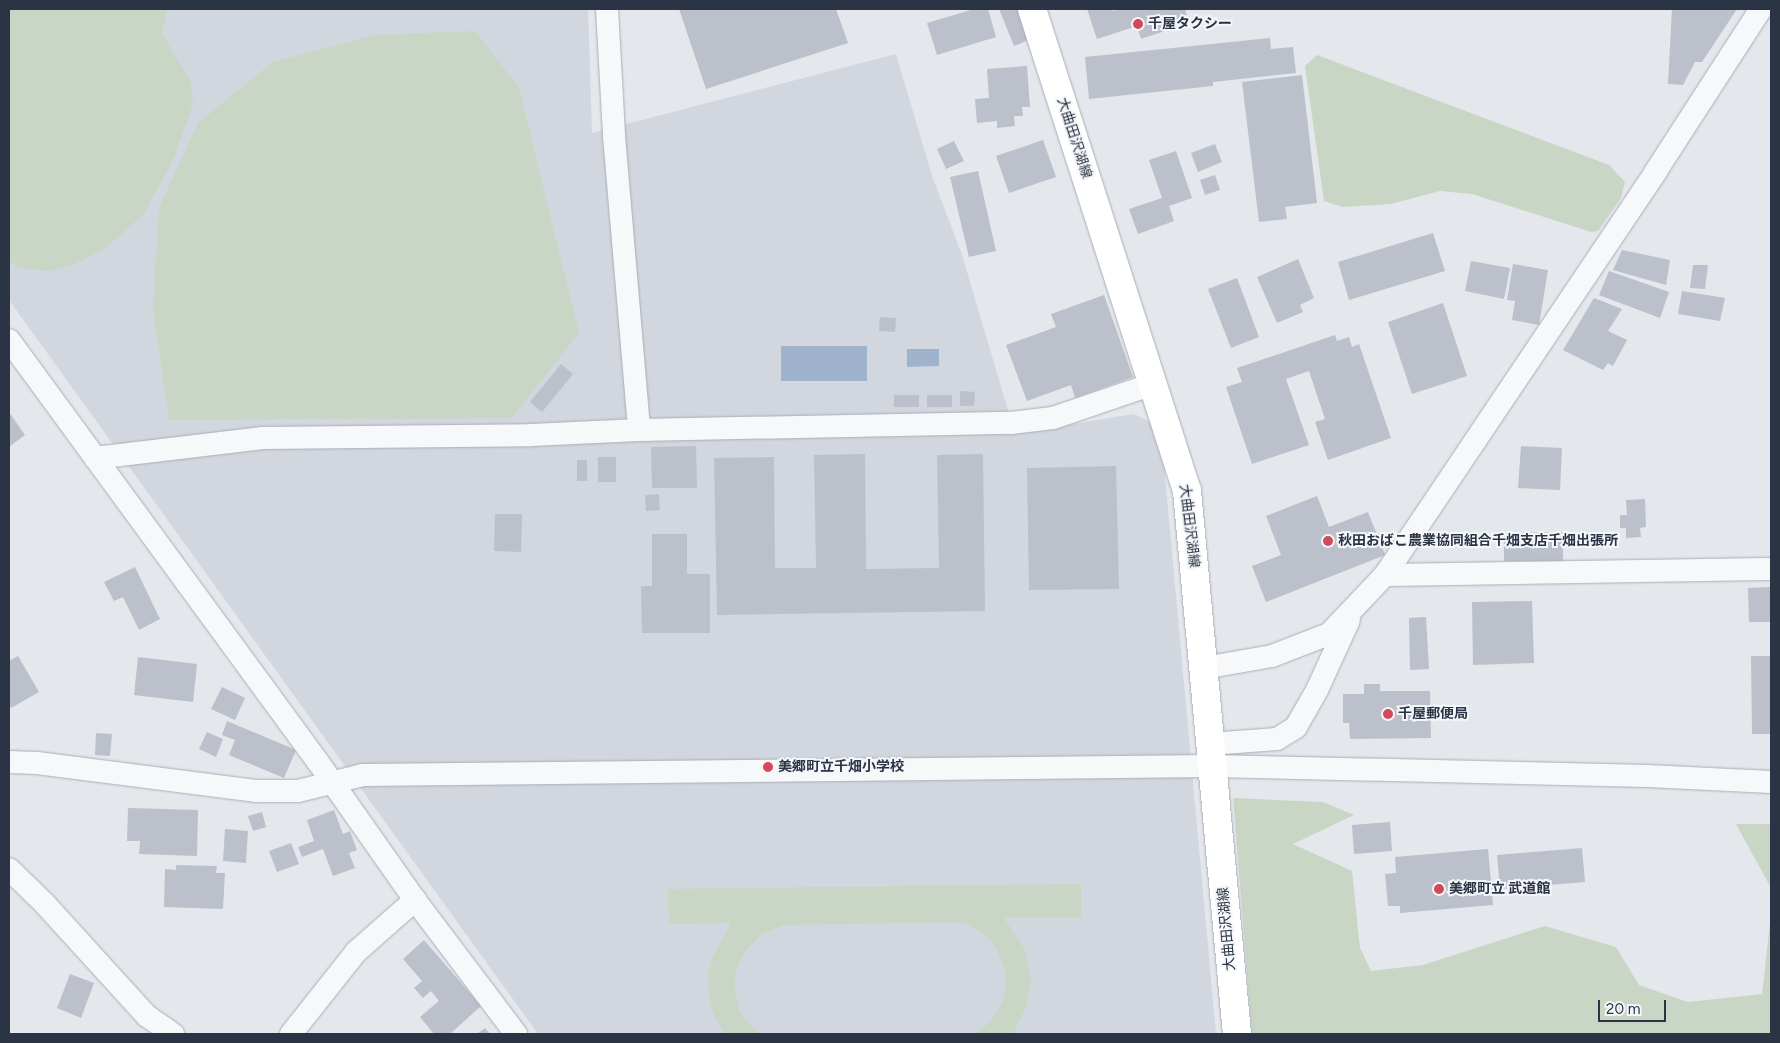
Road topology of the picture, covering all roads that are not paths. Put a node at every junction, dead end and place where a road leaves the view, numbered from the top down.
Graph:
1 (607, 9) edge
2 (1032, 9) edge
3 (1761, 9) edge
4 (9, 340) edge
5 (1153, 384) junction
6 (639, 430) junction
7 (96, 458) junction
8 (1771, 569) edge
9 (1385, 575) junction
10 (1356, 606) junction
11 (1204, 668) junction
12 (1211, 755) junction
13 (9, 762) edge
14 (332, 782) junction
15 (1771, 782) edge
16 (9, 869) edge
17 (415, 900) junction
18 (173, 1034) edge
19 (291, 1034) edge
20 (516, 1034) edge
21 (1237, 1034) edge

1 - 6 street
2 - 5 main road, 大曲田沢湖線
3 - 9 street
4 - 7 street
5 - 6 street
5 - 11 main road, 大曲田沢湖線
6 - 7 street
7 - 14 street
8 - 9 street
9 - 10 street
10 - 11 street
10 - 12 street
11 - 12 main road, 大曲田沢湖線
12 - 14 street
12 - 15 street
12 - 21 main road, 大曲田沢湖線
13 - 14 street
14 - 17 street
16 - 18 street
17 - 19 street
17 - 20 street

